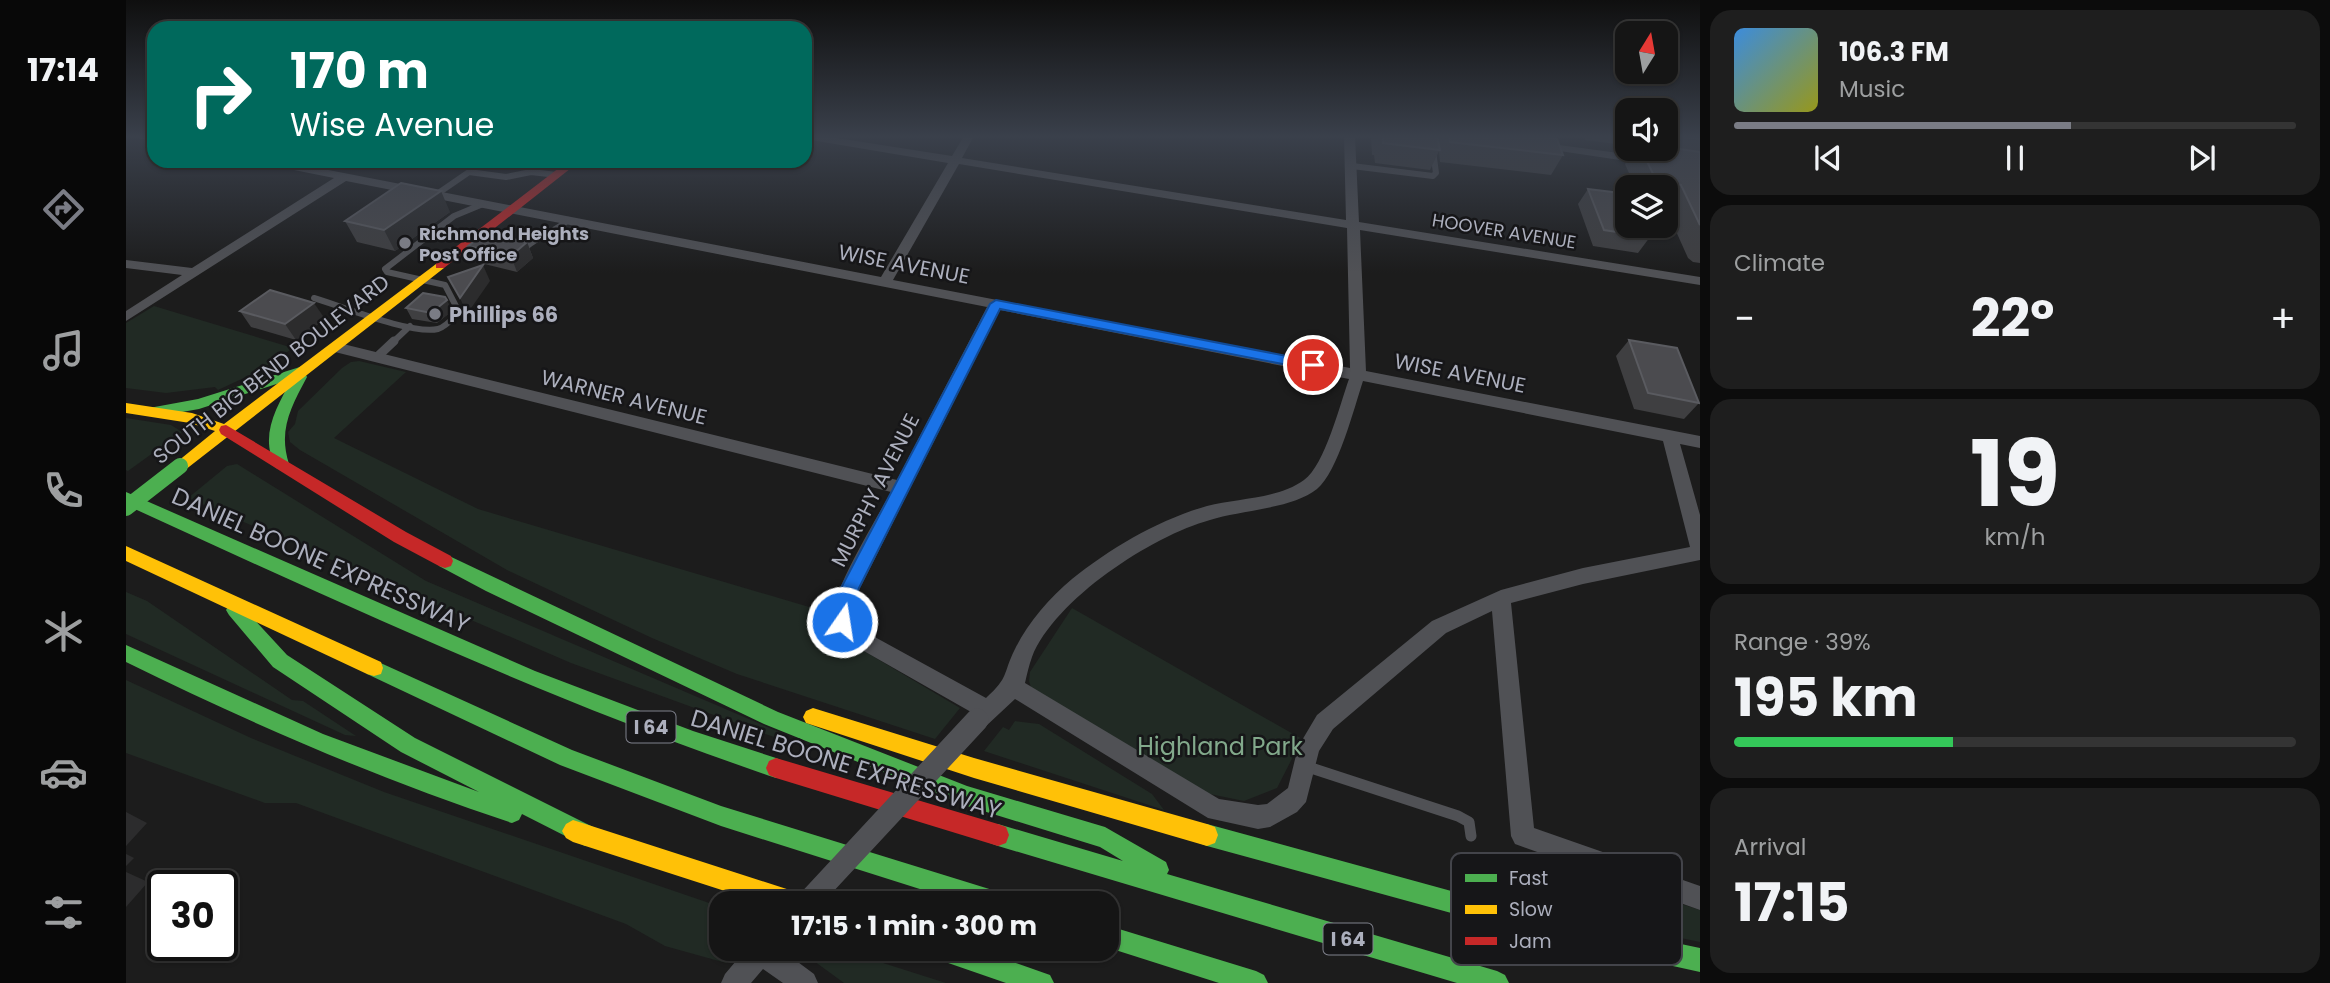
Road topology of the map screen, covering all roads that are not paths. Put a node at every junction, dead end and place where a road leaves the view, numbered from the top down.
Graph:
1 (336, 182) edge
2 (371, 182) edge
3 (455, 182) edge
4 (548, 182) edge
5 (943, 182) edge
6 (1087, 182) edge
7 (1353, 182) edge
8 (437, 194) junction
9 (483, 204) junction
10 (513, 210) junction
11 (568, 220) junction
12 (1354, 224) junction
13 (526, 247) edge
14 (126, 264) edge
15 (195, 273) junction
16 (421, 280) junction
17 (1700, 281) edge
18 (885, 282) junction
19 (314, 298) dead end
20 (996, 304) junction
21 (376, 316) junction
22 (126, 317) edge
23 (410, 326) junction
24 (335, 347) junction
25 (377, 357) junction
26 (303, 371) junction
27 (1358, 374) junction
28 (126, 408) edge
29 (154, 412) junction
30 (226, 430) junction
31 (1670, 436) junction
32 (1700, 442) edge
33 (281, 464) junction
34 (901, 488) junction
35 (126, 498) edge
36 (126, 508) edge
37 (1700, 551) edge
38 (126, 553) edge
39 (224, 598) junction
40 (1501, 598) junction
41 (126, 653) edge
42 (650, 661) junction
43 (1013, 687) junction
44 (983, 715) junction
45 (1305, 765) junction
46 (585, 835) junction
47 (1471, 836) dead end
48 (1572, 853) edge
49 (759, 891) edge
50 (818, 891) edge
51 (961, 891) edge
52 (1682, 892) edge
53 (1199, 895) junction
54 (1700, 898) edge
55 (1451, 902) edge
56 (1119, 940) edge
57 (1682, 956) edge
58 (1700, 960) edge
59 (753, 961) edge
60 (777, 961) edge
61 (975, 961) edge
62 (734, 983) edge
63 (805, 983) edge
64 (1042, 983) edge
65 (1256, 983) edge
66 (1497, 983) edge

1 - 15 street
2 - 8 street, WISE AVENUE
3 - 8 lane
4 - 10 main road, SOUTH BIG BEND BOULEVARD
5 - 18 street
6 - 12 street, HOOVER AVENUE
7 - 12 street
8 - 9 street, WISE AVENUE
9 - 10 street, WISE AVENUE
9 - 16 lane
10 - 11 street, WISE AVENUE
10 - 16 main road, SOUTH BIG BEND BOULEVARD
11 - 13 lane
11 - 18 street, WISE AVENUE
12 - 17 street, HOOVER AVENUE
12 - 27 street
14 - 15 street
15 - 22 street
16 - 21 main road, SOUTH BIG BEND BOULEVARD
16 - 23 lane
18 - 20 street, WISE AVENUE
19 - 21 lane
20 - 27 street, WISE AVENUE
20 - 34 street, MURPHY AVENUE
21 - 23 lane
21 - 24 main road, SOUTH BIG BEND BOULEVARD
23 - 25 lane
24 - 25 street, WARNER AVENUE
24 - 26 main road, SOUTH BIG BEND BOULEVARD
25 - 34 street, WARNER AVENUE
26 - 29 main road
26 - 30 main road, SOUTH BIG BEND BOULEVARD
26 - 33 main road
27 - 31 street, WISE AVENUE
27 - 43 street
28 - 29 main road
29 - 30 main road
30 - 33 main road
30 - 36 main road, SOUTH BIG BEND BOULEVARD, bridge
31 - 32 street, WISE AVENUE
31 - 37 street
33 - 42 main road
34 - 44 street, MURPHY AVENUE
35 - 53 main road, DANIEL BOONE EXPRESSWAY / I 64
37 - 40 street
38 - 39 main road
39 - 46 main road
39 - 51 main road
40 - 45 street
40 - 48 street
41 - 46 main road
42 - 53 main road
42 - 55 main road
43 - 44 street
43 - 45 street
44 - 50 street, bridge
45 - 47 lane
46 - 49 main road
52 - 54 street
53 - 66 main road, DANIEL BOONE EXPRESSWAY / I 64
56 - 65 main road
57 - 58 main road
59 - 62 street
60 - 63 street
61 - 64 main road

